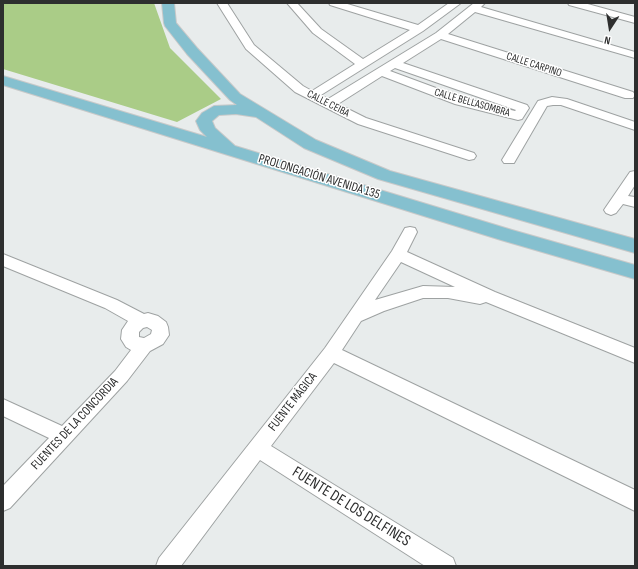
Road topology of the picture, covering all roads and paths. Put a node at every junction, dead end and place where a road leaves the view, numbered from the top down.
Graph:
1 (168, 3) edge
2 (222, 3) edge
3 (292, 3) edge
4 (334, 3) edge
5 (573, 3) edge
6 (453, 4) edge
7 (477, 6) edge
8 (442, 13) junction
9 (460, 19) junction
10 (635, 20) edge
11 (419, 29) junction
12 (440, 35) junction
13 (399, 42) junction
14 (421, 48) junction
15 (635, 55) edge
16 (362, 64) junction
17 (396, 64) junction
18 (382, 72) junction
19 (3, 80) edge
20 (629, 95) dead end
21 (312, 96) junction
22 (329, 104) junction
23 (263, 116) junction
24 (635, 126) edge
25 (231, 150) junction
26 (469, 156) dead end
27 (509, 160) dead end
28 (635, 174) edge
29 (619, 198) junction
30 (635, 202) edge
31 (611, 210) dead end
32 (410, 232) dead end
33 (635, 246) edge
34 (398, 254) junction
35 (3, 260) edge
36 (635, 272) edge
37 (508, 303) junction
38 (355, 317) junction
39 (331, 353) junction
40 (635, 356) edge
41 (3, 407) edge
42 (64, 436) junction
43 (258, 448) junction
44 (3, 501) edge
45 (635, 501) edge
46 (167, 566) edge
47 (445, 566) edge

1 - 23 main road, PROLONGACIÓN AVENIDA 135
2 - 21 street, CALLE CEIBA
3 - 16 street
4 - 11 street
5 - 10 street
6 - 8 street
7 - 9 street
7 - 15 street
8 - 9 street
8 - 11 street
9 - 12 street
11 - 13 street
12 - 14 street
12 - 20 street, CALLE CARPINO
13 - 14 street
13 - 16 street
14 - 17 street
16 - 21 street
17 - 18 street
17 - 18 street, CALLE BELLASOMBRA
18 - 22 street
19 - 25 main road, PROLONGACIÓN AVENIDA 135
21 - 22 street, CALLE CEIBA
22 - 26 street, CALLE CEIBA
23 - 25 main road
23 - 33 main road, PROLONGACIÓN AVENIDA 135
24 - 27 street
25 - 36 main road, PROLONGACIÓN AVENIDA 135
28 - 29 street
29 - 30 street
29 - 31 street
32 - 34 street, FUENTE MÁGICA
34 - 37 street
34 - 38 street, FUENTE MÁGICA
35 - 42 street, FUENTES DE LA CONCORDIA
37 - 38 street
37 - 40 street
38 - 39 street, FUENTE MÁGICA
39 - 43 street, FUENTE MÁGICA
39 - 45 street
41 - 42 street
42 - 44 street, FUENTES DE LA CONCORDIA
43 - 46 street, FUENTE MÁGICA
43 - 47 street, FUENTE DE LOS DELFINES

